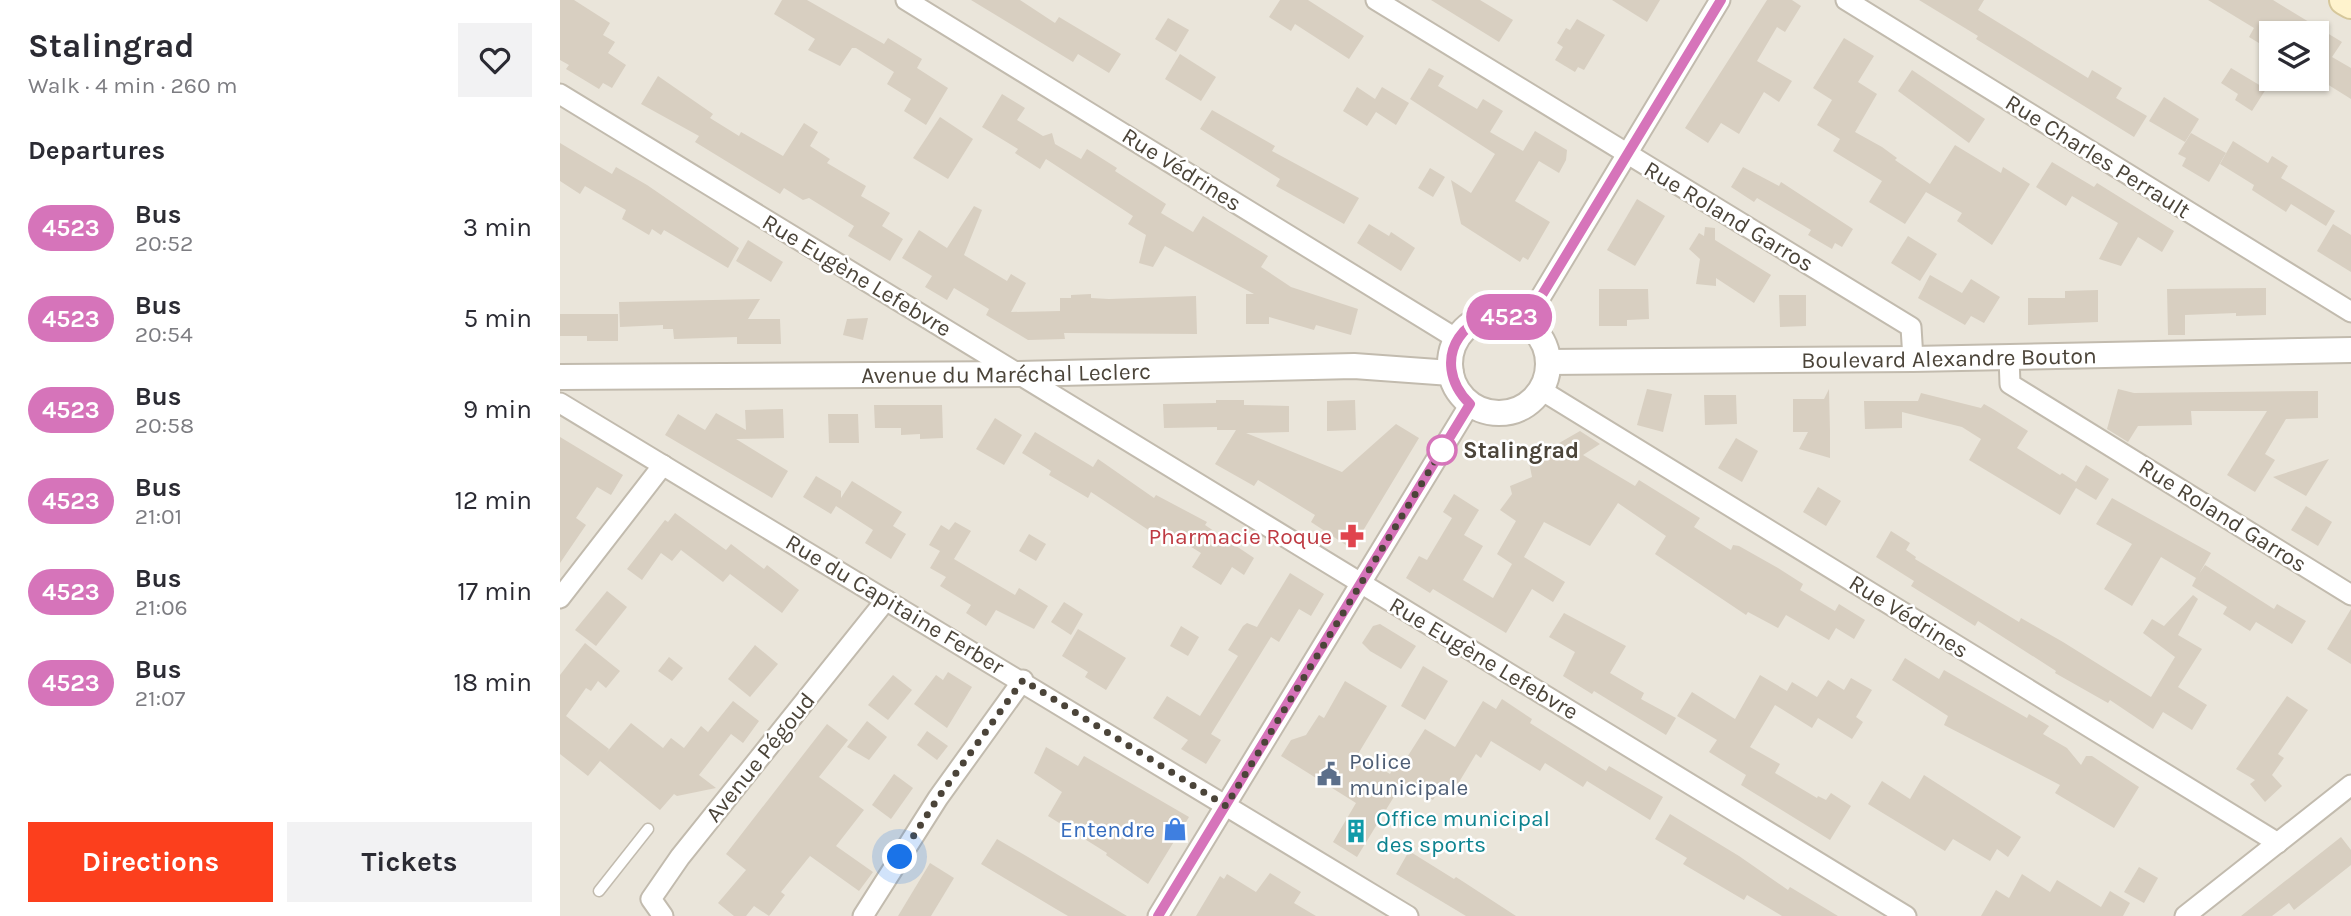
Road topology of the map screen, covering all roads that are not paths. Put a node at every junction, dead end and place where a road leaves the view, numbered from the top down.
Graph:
1 (906, 0) edge
2 (1376, 0) edge
3 (1720, 0) edge
4 (1846, 0) edge
5 (2344, 0) edge
6 (2351, 4) edge
7 (560, 94) edge
8 (1627, 153) junction
9 (2351, 312) edge
10 (1525, 323) junction
11 (1457, 339) junction
12 (2351, 350) edge
13 (2009, 357) junction
14 (1913, 359) junction
15 (1548, 362) junction
16 (1451, 373) junction
17 (1017, 374) junction
18 (560, 376) edge
19 (1541, 390) junction
20 (560, 403) edge
21 (1470, 404) junction
22 (663, 465) junction
23 (1362, 583) junction
24 (2351, 595) edge
25 (560, 598) edge
26 (886, 600) junction
27 (1023, 680) junction
28 (2351, 785) edge
29 (1226, 806) junction
30 (648, 829) dead end
31 (2278, 843) junction
32 (599, 891) dead end
33 (663, 916) edge
34 (863, 916) edge
35 (1158, 916) edge
36 (1408, 916) edge
37 (1906, 916) edge
38 (2185, 916) edge

1 - 11 street, Rue Védrines
2 - 8 street, Rue Roland Garros
3 - 8 street
4 - 9 street, Rue Charles Perrault
5 - 6 main road
7 - 17 street, Rue Eugène Lefebvre
8 - 10 street
8 - 14 street, Rue Roland Garros
10 - 11 street
10 - 15 street
11 - 16 street
12 - 13 street, Boulevard Alexandre Bouton
13 - 14 street, Boulevard Alexandre Bouton
13 - 24 street, Rue Roland Garros
14 - 15 street, Boulevard Alexandre Bouton
15 - 19 street
16 - 17 street, Avenue du Maréchal Leclerc
16 - 21 street
17 - 18 street, Avenue du Maréchal Leclerc
17 - 23 street, Rue Eugène Lefebvre
19 - 21 street
19 - 31 street, Rue Védrines
20 - 22 street, Rue du Capitaine Ferber
21 - 23 street
22 - 25 street
22 - 26 street, Rue du Capitaine Ferber
23 - 29 street
23 - 37 street, Rue Eugène Lefebvre
26 - 27 street, Rue du Capitaine Ferber
26 - 33 street, Avenue Pégoud
27 - 29 street, Rue du Capitaine Ferber
27 - 34 street
28 - 31 street
29 - 35 street
29 - 36 street, Rue du Capitaine Ferber
30 - 32 lane
31 - 38 street

